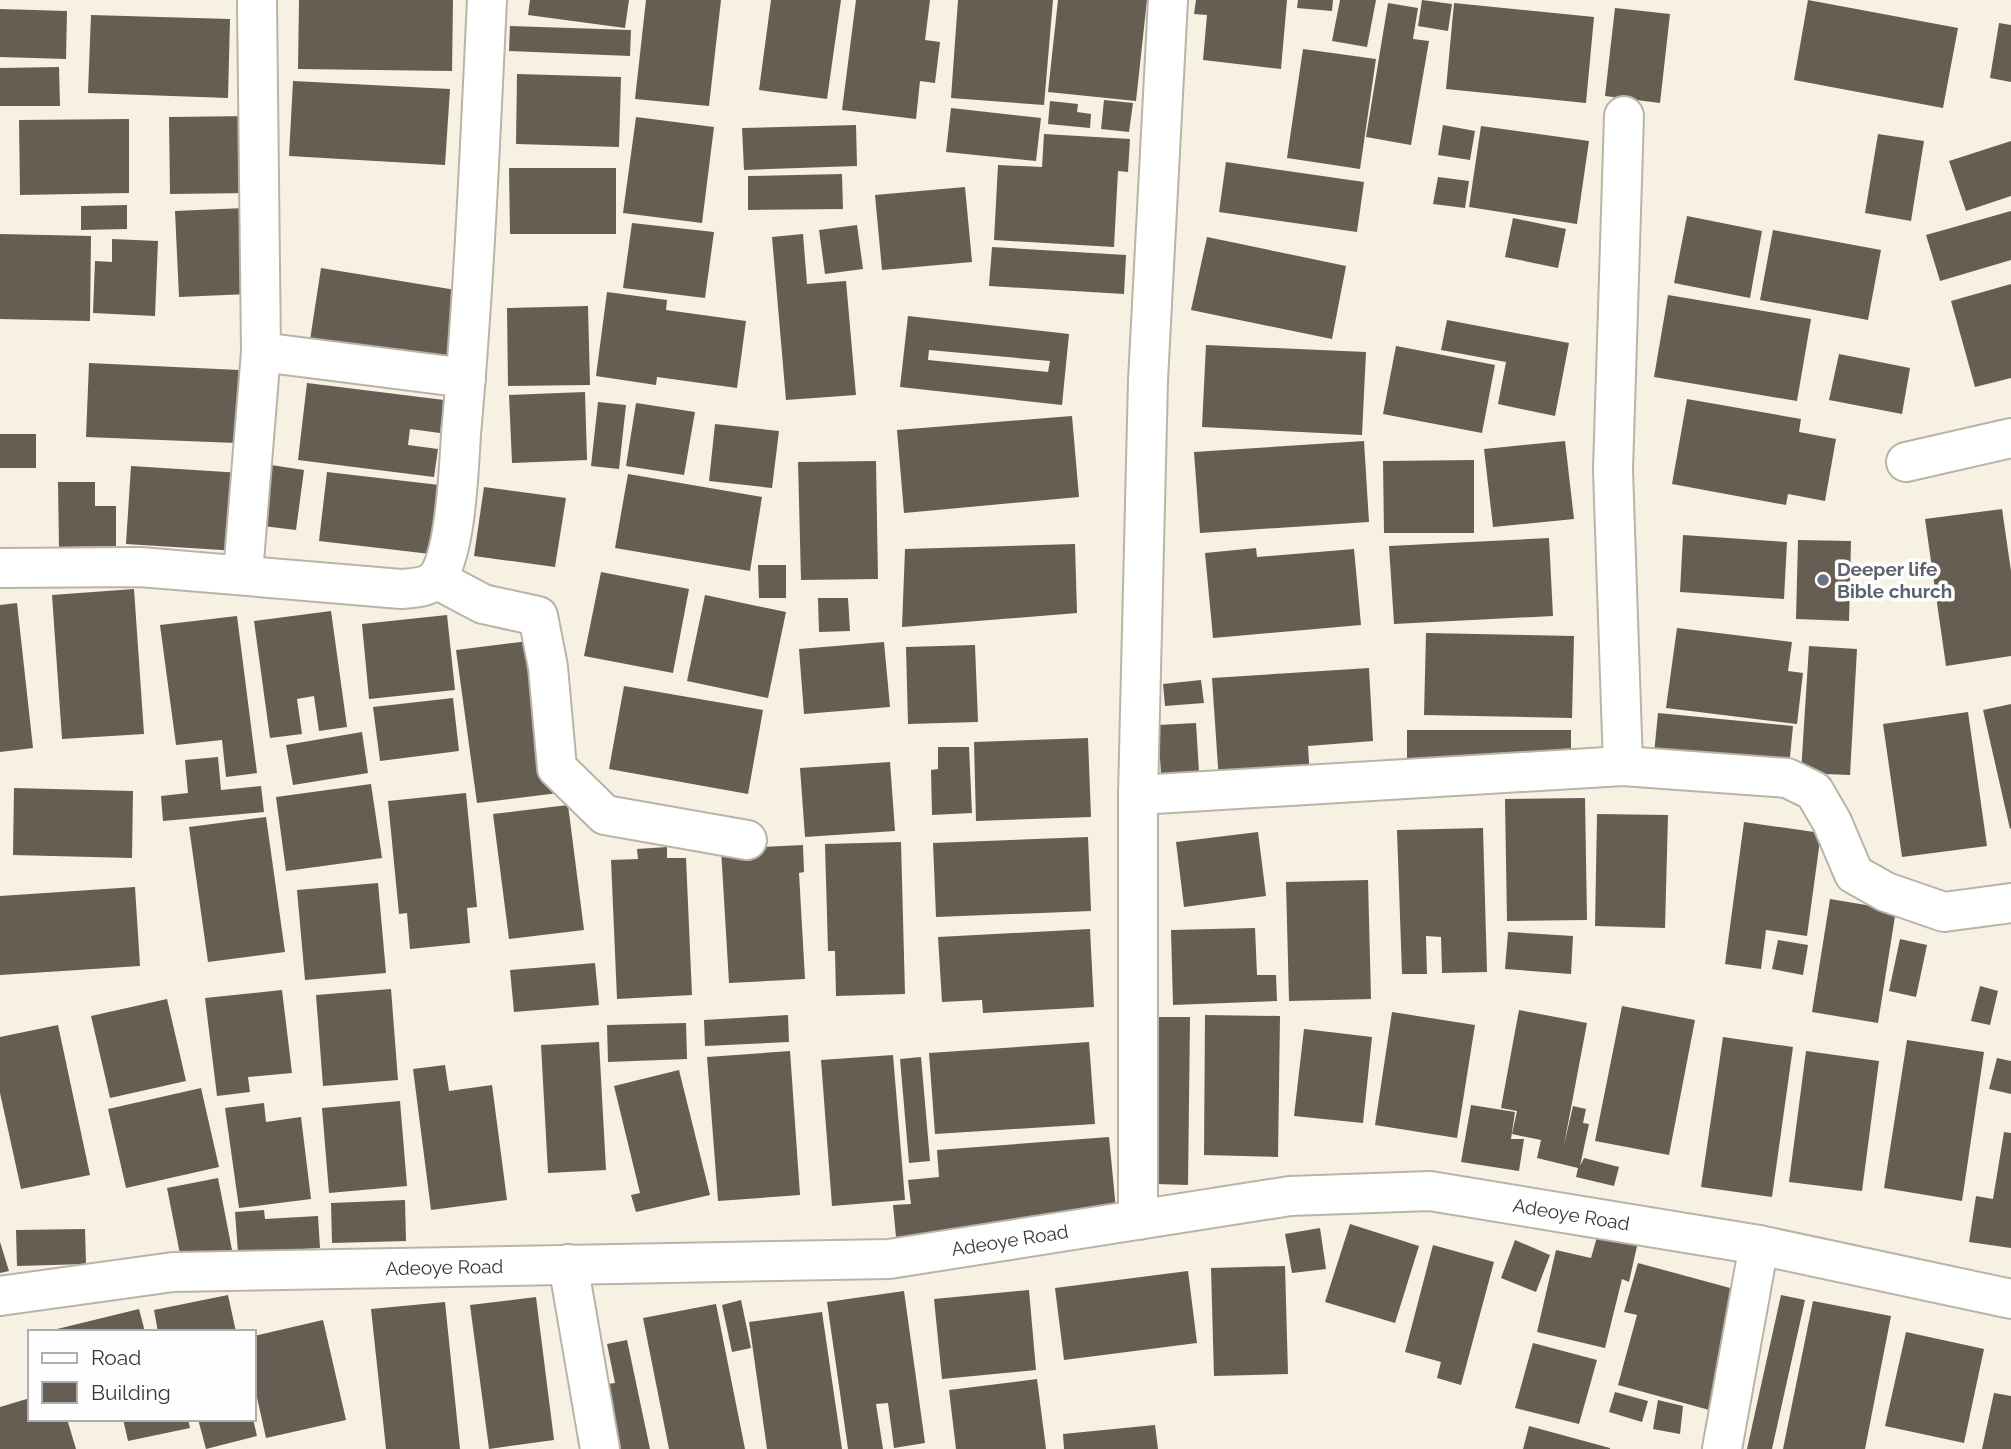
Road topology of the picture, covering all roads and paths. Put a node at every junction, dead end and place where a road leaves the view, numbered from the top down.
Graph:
1 (487, 0) edge
2 (1168, 0) edge
3 (257, 3) dead end
4 (1623, 116) dead end
5 (261, 352) junction
6 (466, 378) junction
7 (2011, 438) edge
8 (1906, 462) dead end
9 (0, 568) edge
10 (243, 573) junction
11 (436, 579) junction
12 (1623, 766) junction
13 (1138, 795) junction
14 (747, 840) dead end
15 (2011, 903) edge
16 (1138, 1220) junction
17 (1759, 1245) junction
18 (568, 1264) junction
19 (0, 1296) edge
20 (2011, 1299) edge
21 (600, 1449) edge
22 (1722, 1449) edge

1 - 6 street
2 - 13 street
3 - 5 street
4 - 12 street
5 - 6 street
5 - 10 street
6 - 11 street
7 - 8 street
9 - 10 street
10 - 11 street
11 - 14 street
12 - 13 street
12 - 15 street
13 - 16 street
16 - 17 street, Adeoye Road
16 - 18 street, Adeoye Road
17 - 20 street, Adeoye Road
17 - 22 street
18 - 19 street, Adeoye Road
18 - 21 street

